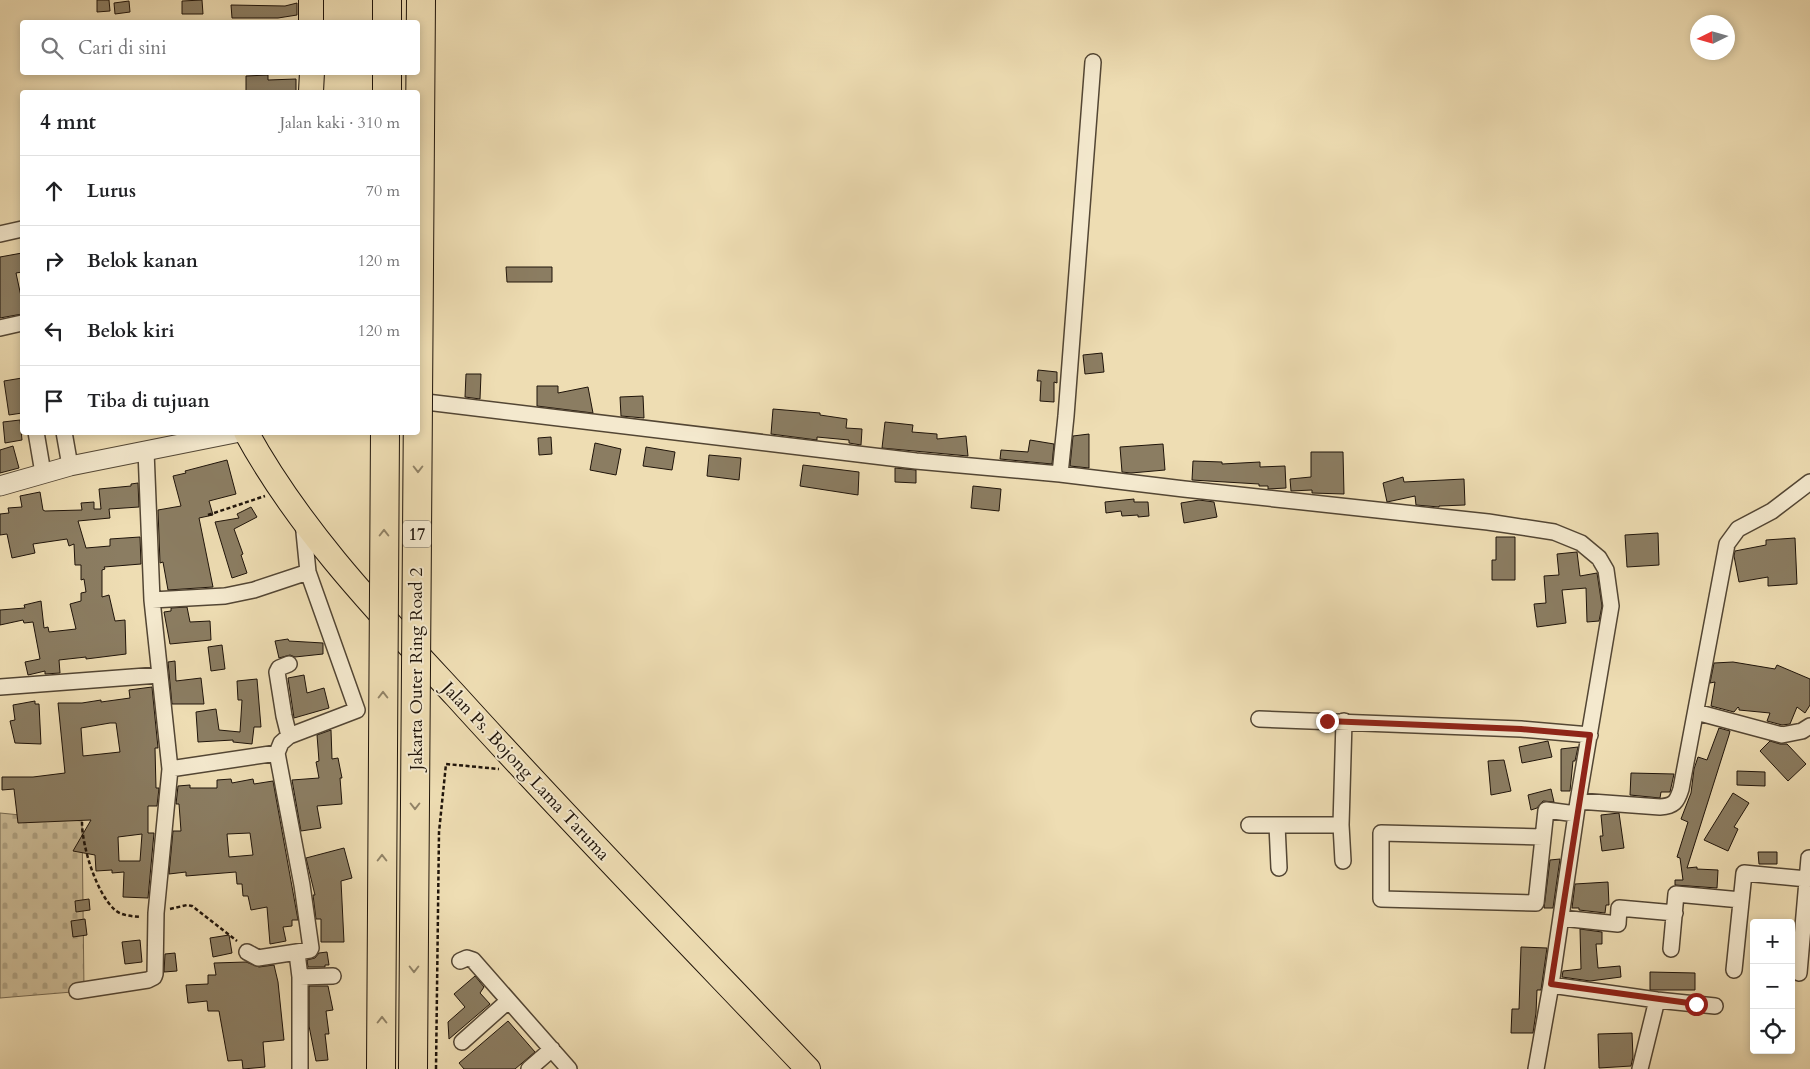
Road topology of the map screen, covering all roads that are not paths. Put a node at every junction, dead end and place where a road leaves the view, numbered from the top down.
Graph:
1 (311, 0) edge
2 (387, 0) edge
3 (421, 0) edge
4 (311, 20) edge
5 (387, 20) edge
6 (1093, 62) dead end
7 (312, 75) edge
8 (387, 75) edge
9 (311, 90) edge
10 (387, 90) edge
11 (420, 134) edge
12 (20, 229) edge
13 (0, 234) edge
14 (20, 323) edge
15 (0, 328) edge
16 (420, 402) edge
17 (36, 435) edge
18 (65, 435) edge
19 (225, 435) edge
20 (248, 435) edge
21 (385, 435) edge
22 (418, 435) edge
23 (146, 451) junction
24 (70, 466) junction
25 (42, 474) junction
26 (1060, 474) junction
27 (1810, 482) edge
28 (0, 486) edge
29 (302, 519) junction
30 (308, 572) junction
31 (152, 600) junction
32 (289, 664) dead end
33 (159, 675) junction
34 (0, 687) edge
35 (1696, 712) junction
36 (1259, 719) dead end
37 (1344, 721) junction
38 (1810, 726) edge
39 (1590, 735) junction
40 (289, 736) junction
41 (277, 752) junction
42 (170, 769) junction
43 (1578, 807) junction
44 (1249, 825) dead end
45 (1277, 825) junction
46 (1341, 825) junction
47 (1543, 837) junction
48 (1810, 858) edge
49 (1344, 861) dead end
50 (1279, 868) dead end
51 (1808, 879) junction
52 (1741, 900) junction
53 (1808, 905) edge
54 (1674, 914) junction
55 (1561, 918) junction
56 (1671, 949) dead end
57 (247, 952) road end
58 (297, 953) junction
59 (460, 961) dead end
60 (1734, 970) dead end
61 (1799, 973) dead end
62 (333, 976) dead end
63 (300, 977) junction
64 (1551, 984) junction
65 (77, 991) dead end
66 (1657, 1000) junction
67 (508, 1001) junction
68 (1715, 1006) dead end
69 (462, 1042) dead end
70 (552, 1049) junction
71 (300, 1069) edge
72 (381, 1069) edge
73 (413, 1069) edge
74 (529, 1069) edge
75 (569, 1069) edge
76 (808, 1069) edge
77 (1536, 1069) edge
78 (1640, 1069) edge

1 - 4 main road
2 - 5 highway
3 -> 11 highway, Jakarta Outer Ring Road 2 / 17, bridge
6 - 26 street
7 - 9 main road
8 - 10 highway
12 - 13 street
14 - 15 street
16 - 26 street
17 - 25 street
18 - 24 street
19 - 23 street
20 - 29 main road, Jalan Ps. Bojong Lama Taruma
72 -> 21 highway, Jakarta Outer Ring Road 2 / 17, bridge
22 -> 73 highway, Jakarta Outer Ring Road 2 / 17, bridge
23 - 24 street
23 - 31 street
24 - 25 street
25 - 28 street
26 - 39 street
27 - 35 street
29 - 30 street
29 - 76 main road, Jalan Ps. Bojong Lama Taruma
30 - 31 street
30 - 40 street
31 - 33 street
32 - 40 street
33 - 34 street
33 - 42 street
35 - 38 street
35 - 43 street
36 - 37 street
37 - 39 street
37 - 46 street
39 - 43 street
40 - 41 street
41 - 42 street
41 - 58 street
42 - 65 street
43 - 47 street
43 - 55 street
44 - 45 street
45 - 46 street
45 - 50 street
46 - 49 street
47 - 47 street
48 - 51 street
51 - 52 street
51 - 53 street
52 - 54 street
52 - 60 street
53 - 61 street
54 - 55 street
54 - 56 street
55 - 64 street
57 - 58 street
58 - 63 street
59 - 67 street
62 - 63 street
63 - 71 street
64 - 66 street
64 - 77 street
66 - 68 street
66 - 78 street
67 - 69 street
67 - 70 street
70 - 74 street
70 - 75 street

